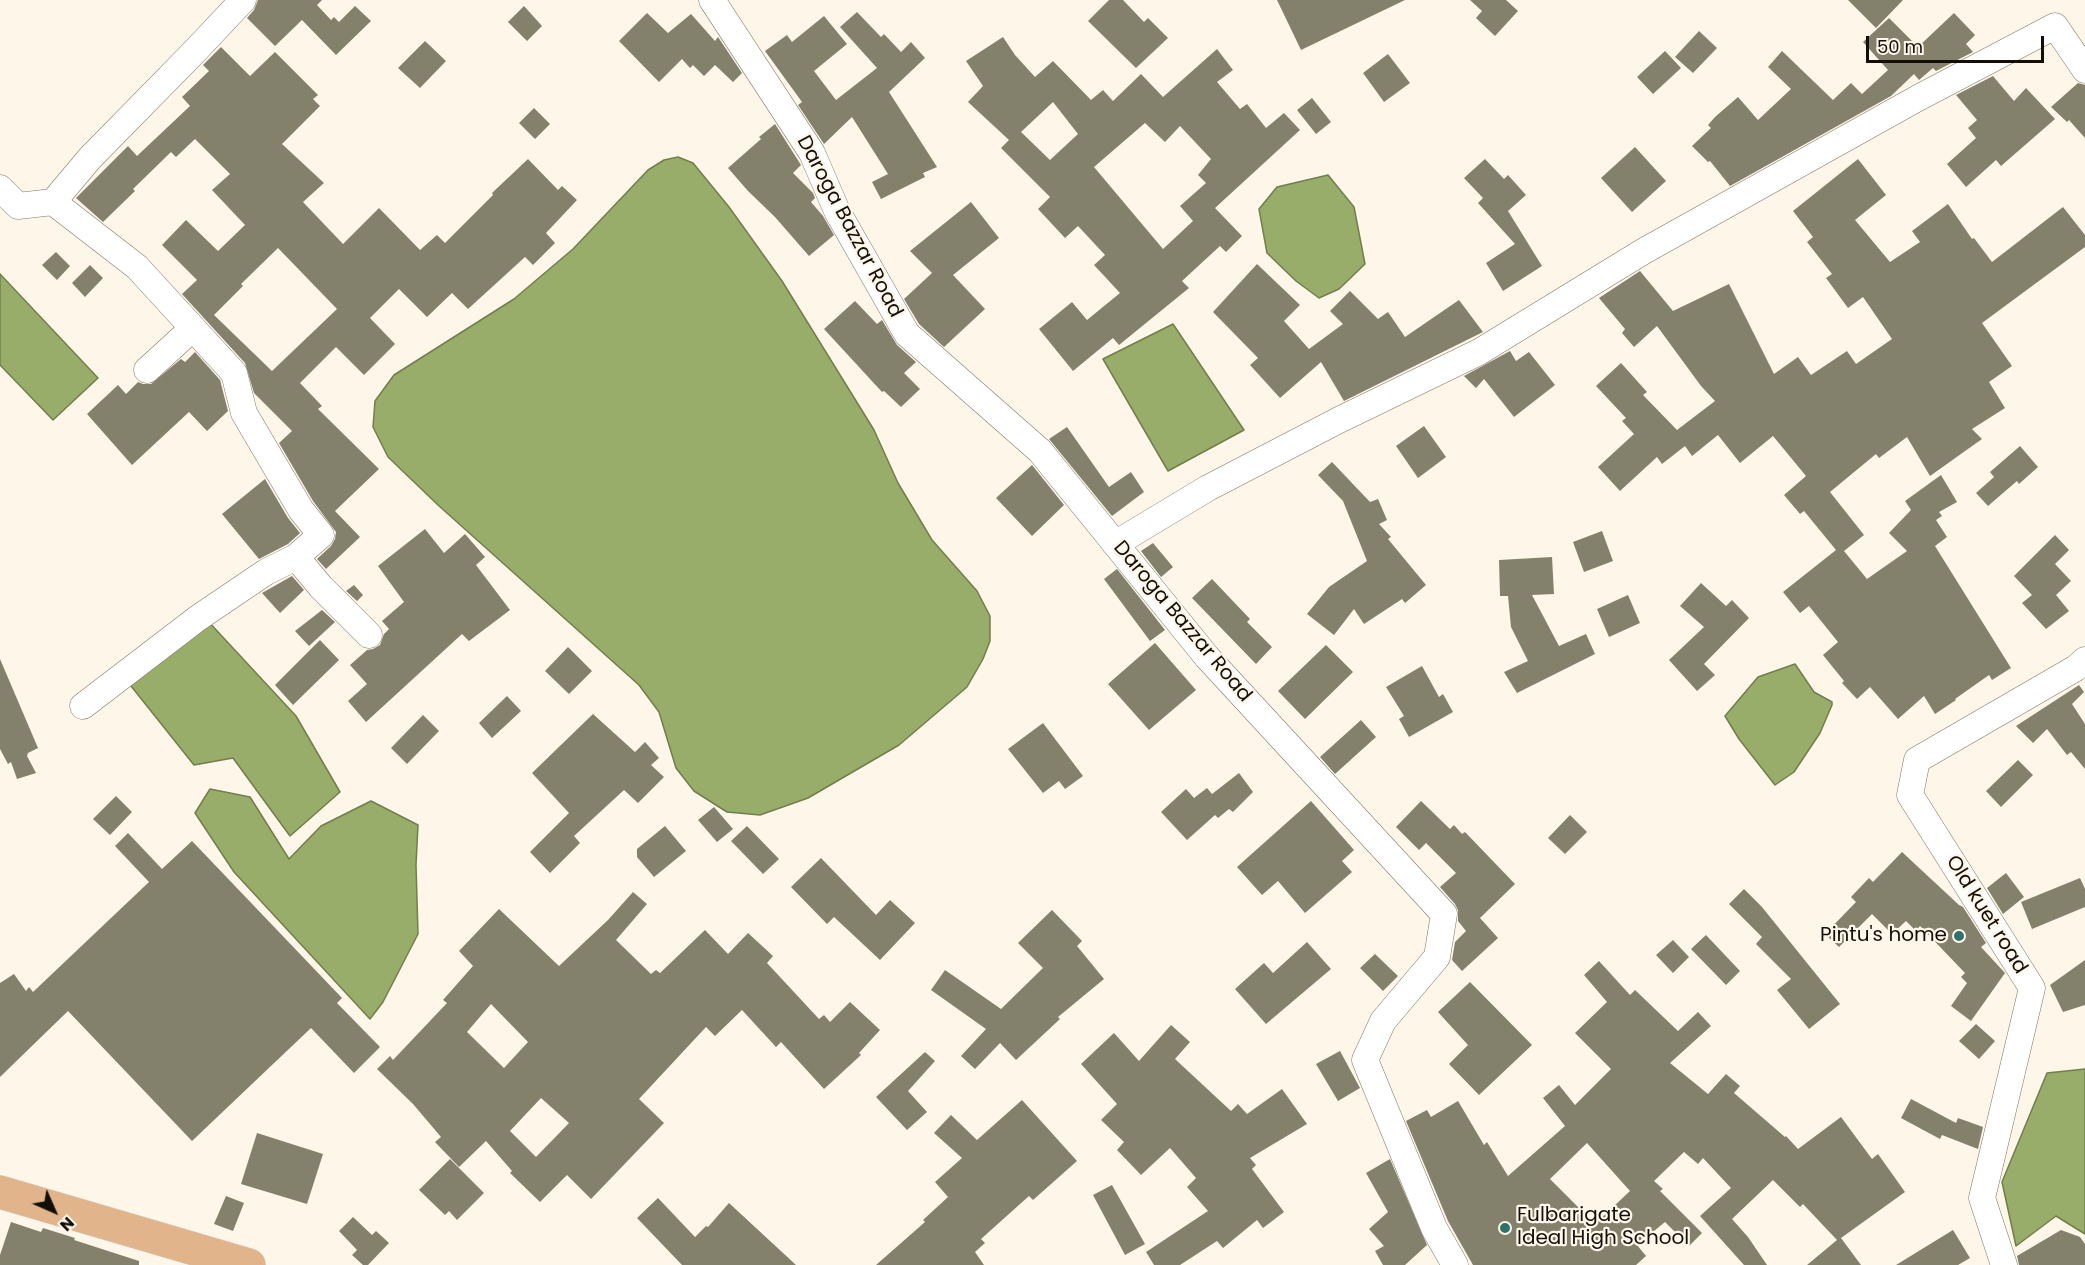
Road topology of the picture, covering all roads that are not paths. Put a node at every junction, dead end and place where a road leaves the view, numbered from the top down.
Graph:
1 (243, 0) edge
2 (712, 0) edge
3 (2085, 70) edge
4 (0, 188) edge
5 (53, 202) junction
6 (193, 328) junction
7 (147, 370) dead end
8 (1115, 544) junction
9 (296, 557) junction
10 (369, 634) dead end
11 (2085, 660) edge
12 (83, 706) dead end
13 (0, 1192) edge
14 (249, 1265) edge
15 (1455, 1265) edge
16 (2004, 1265) edge

1 - 5 street
2 - 8 street, Daroga Bazzar Road
3 - 8 street
4 - 5 street
5 - 6 street
6 - 7 street
6 - 9 street
8 - 15 street, Daroga Bazzar Road
9 - 10 street
9 - 12 street
11 - 16 street, Old kuet road
13 - 14 highway

